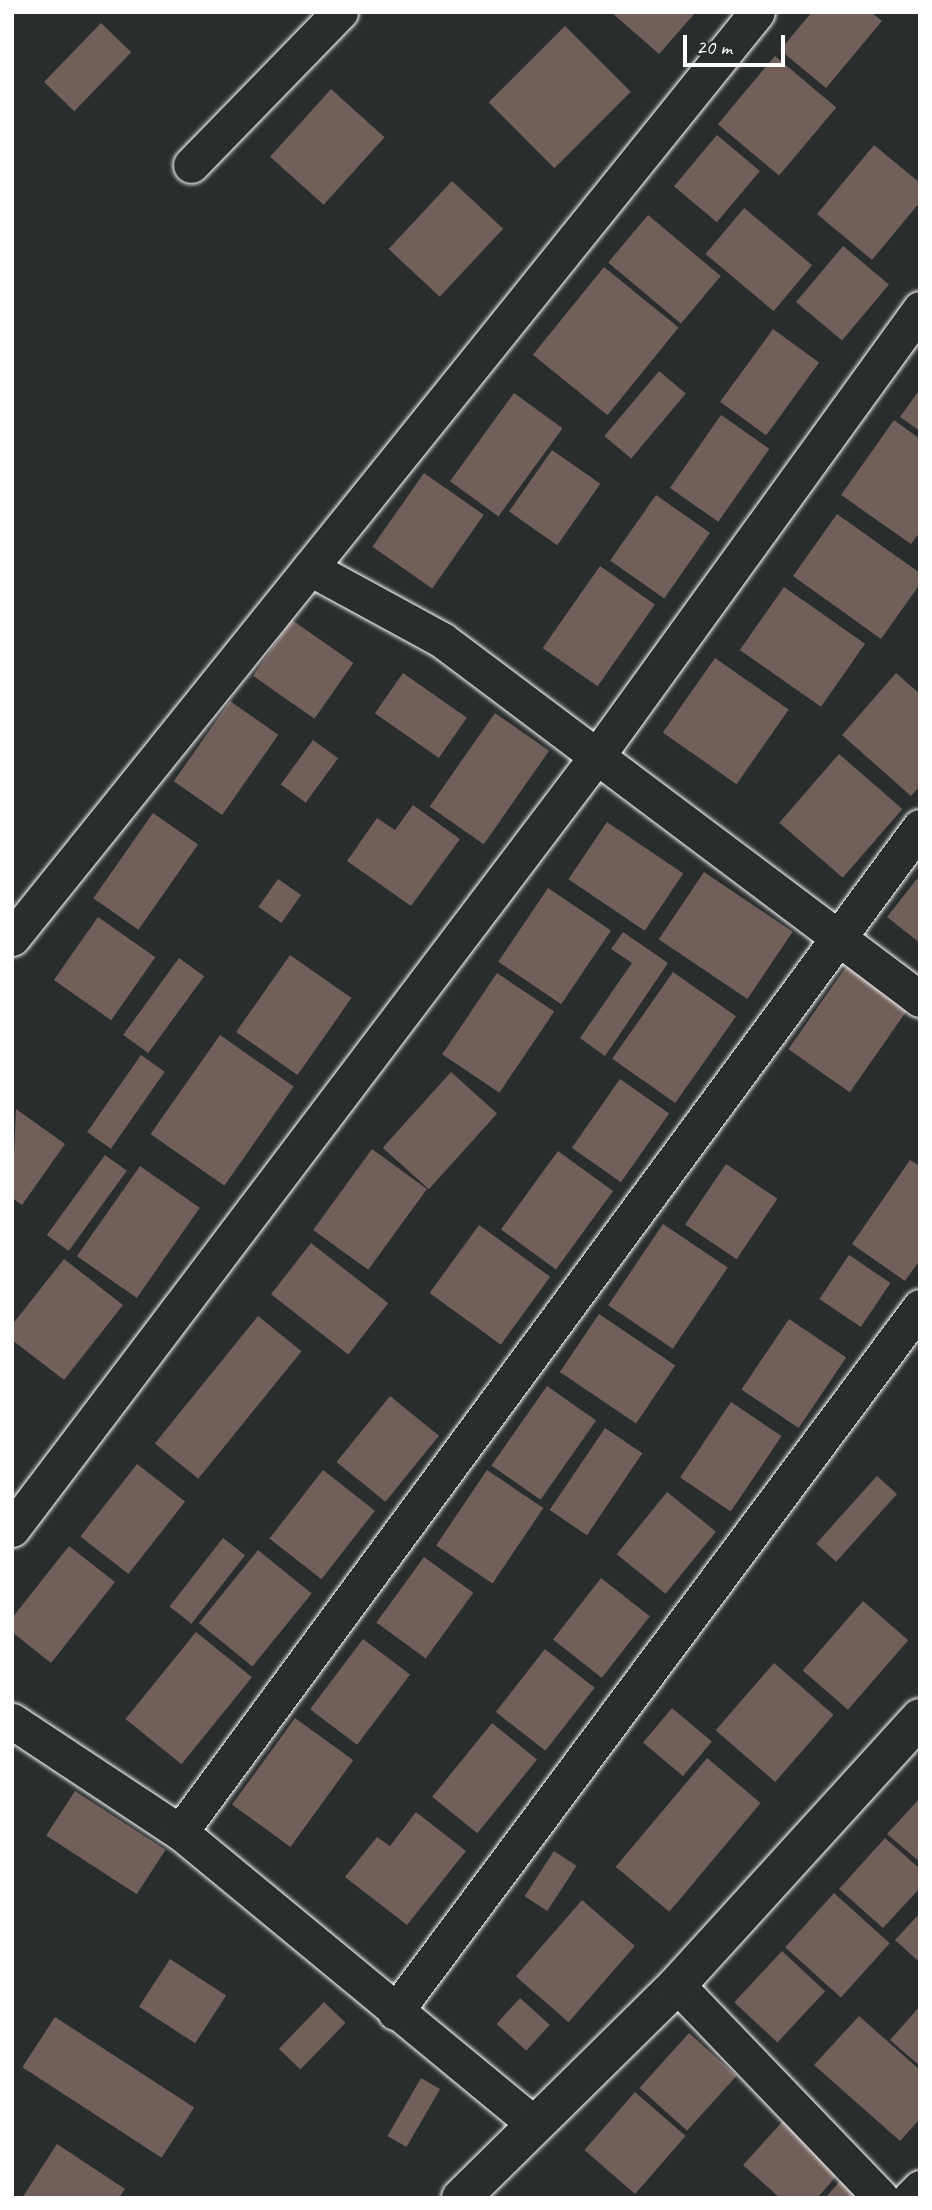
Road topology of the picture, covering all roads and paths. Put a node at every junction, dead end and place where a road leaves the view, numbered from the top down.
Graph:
1 (340, 12) edge
2 (757, 12) edge
3 (191, 165) dead end
4 (920, 309) edge
5 (310, 568) junction
6 (599, 753) junction
7 (920, 827) edge
8 (12, 938) edge
9 (838, 939) junction
10 (920, 999) edge
11 (920, 1307) edge
12 (12, 1529) edge
13 (920, 1718) edge
14 (12, 1721) edge
15 (180, 1832) junction
16 (677, 1985) junction
17 (395, 2012) junction
18 (532, 2122) junction
19 (920, 2188) edge
20 (469, 2195) edge
21 (881, 2198) edge
22 (910, 2198) edge

1 - 3 street
2 - 5 street
4 - 6 street
5 - 6 street
5 - 8 street
6 - 9 street
6 - 12 street
7 - 9 street
9 - 10 street
9 - 15 street
11 - 17 street
13 - 16 street
14 - 15 street
15 - 17 street
16 - 18 street
16 - 21 street
17 - 18 street
18 - 20 street
19 - 22 street

